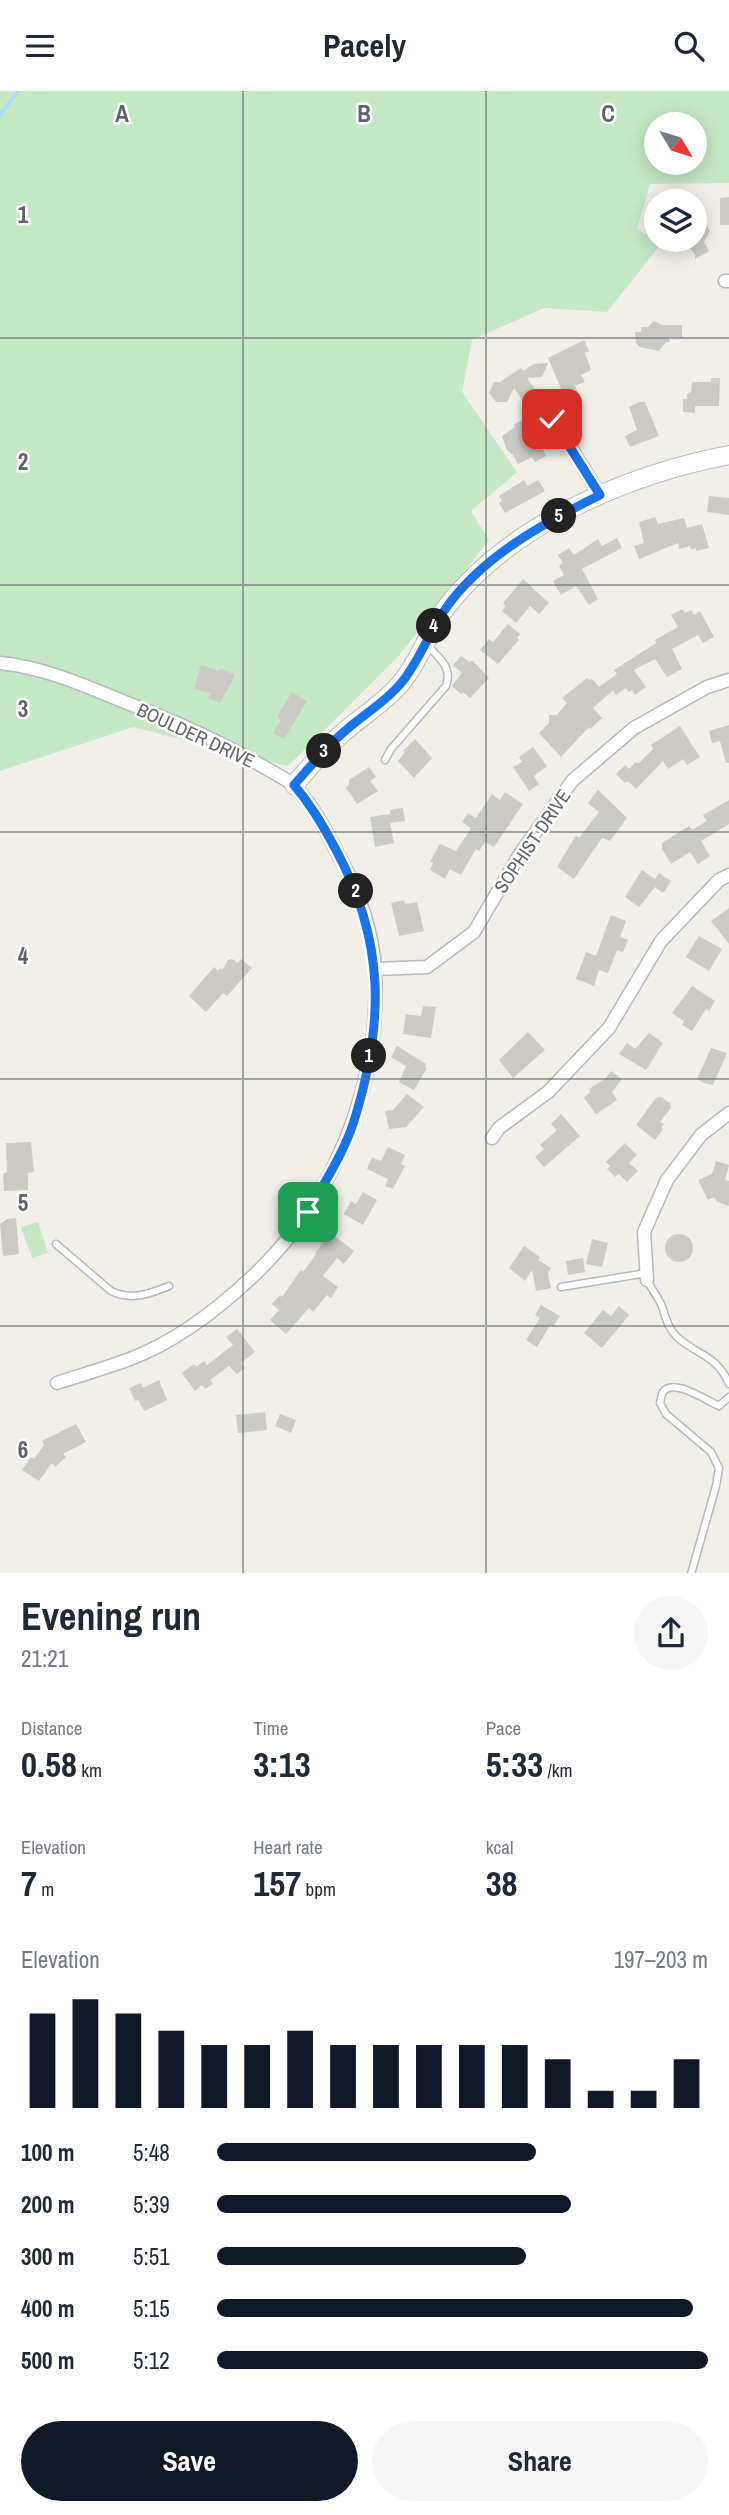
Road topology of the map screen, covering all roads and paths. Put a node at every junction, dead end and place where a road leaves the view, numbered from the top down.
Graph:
1 (552, 419) dead end
2 (729, 455) edge
3 (600, 495) junction
4 (425, 643) junction
5 (0, 663) edge
6 (729, 680) edge
7 (385, 760) dead end
8 (294, 785) junction
9 (729, 875) edge
10 (375, 968) junction
11 (729, 1113) edge
12 (492, 1138) dead end
13 (56, 1244) dead end
14 (647, 1277) junction
15 (169, 1286) dead end
16 (561, 1287) dead end
17 (57, 1383) dead end
18 (729, 1384) edge
19 (729, 1397) edge
20 (691, 1573) edge

1 - 3 street
2 - 3 street
3 - 4 street
4 - 7 lane
4 - 8 street
5 - 8 street, BOULDER DRIVE
6 - 10 street, SOPHIST DRIVE
8 - 10 street, BOULDER DRIVE
9 - 12 street
10 - 17 street, BOULDER DRIVE
11 - 14 street
13 - 15 lane
14 - 16 lane
14 - 18 lane
19 - 20 lane

